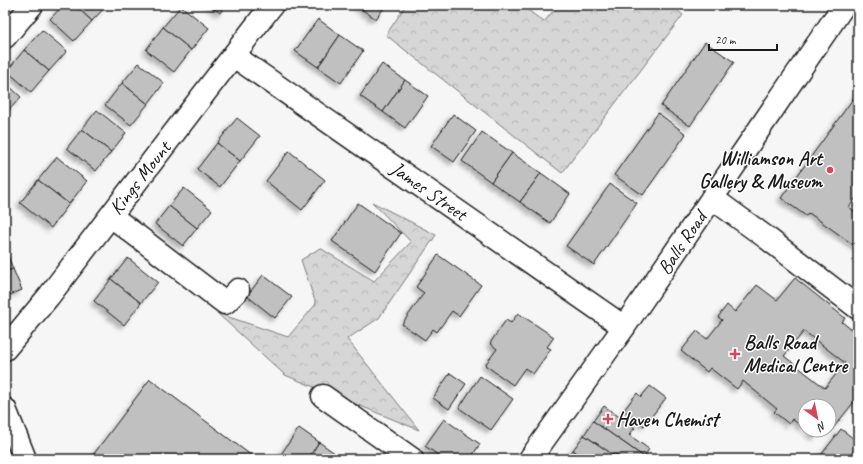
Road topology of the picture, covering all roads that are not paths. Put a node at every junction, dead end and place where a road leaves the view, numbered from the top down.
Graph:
1 (32, 5) edge
2 (272, 5) edge
3 (844, 5) edge
4 (858, 15) edge
5 (5, 36) edge
6 (234, 56) junction
7 (712, 198) junction
8 (111, 216) junction
9 (238, 290) dead end
10 (858, 308) edge
11 (624, 327) junction
12 (5, 349) edge
13 (323, 396) dead end
14 (5, 409) edge
15 (25, 459) edge
16 (412, 459) edge
17 (530, 459) edge

1 - 5 street
2 - 6 street, Kings Mount
3 - 4 street
3 - 7 street, Balls Road
6 - 8 street, Kings Mount
6 - 11 street, James Street
7 - 10 street
7 - 11 street, Balls Road
8 - 9 street
8 - 12 street, Kings Mount
11 - 17 street, Balls Road
13 - 16 street
14 - 15 street

